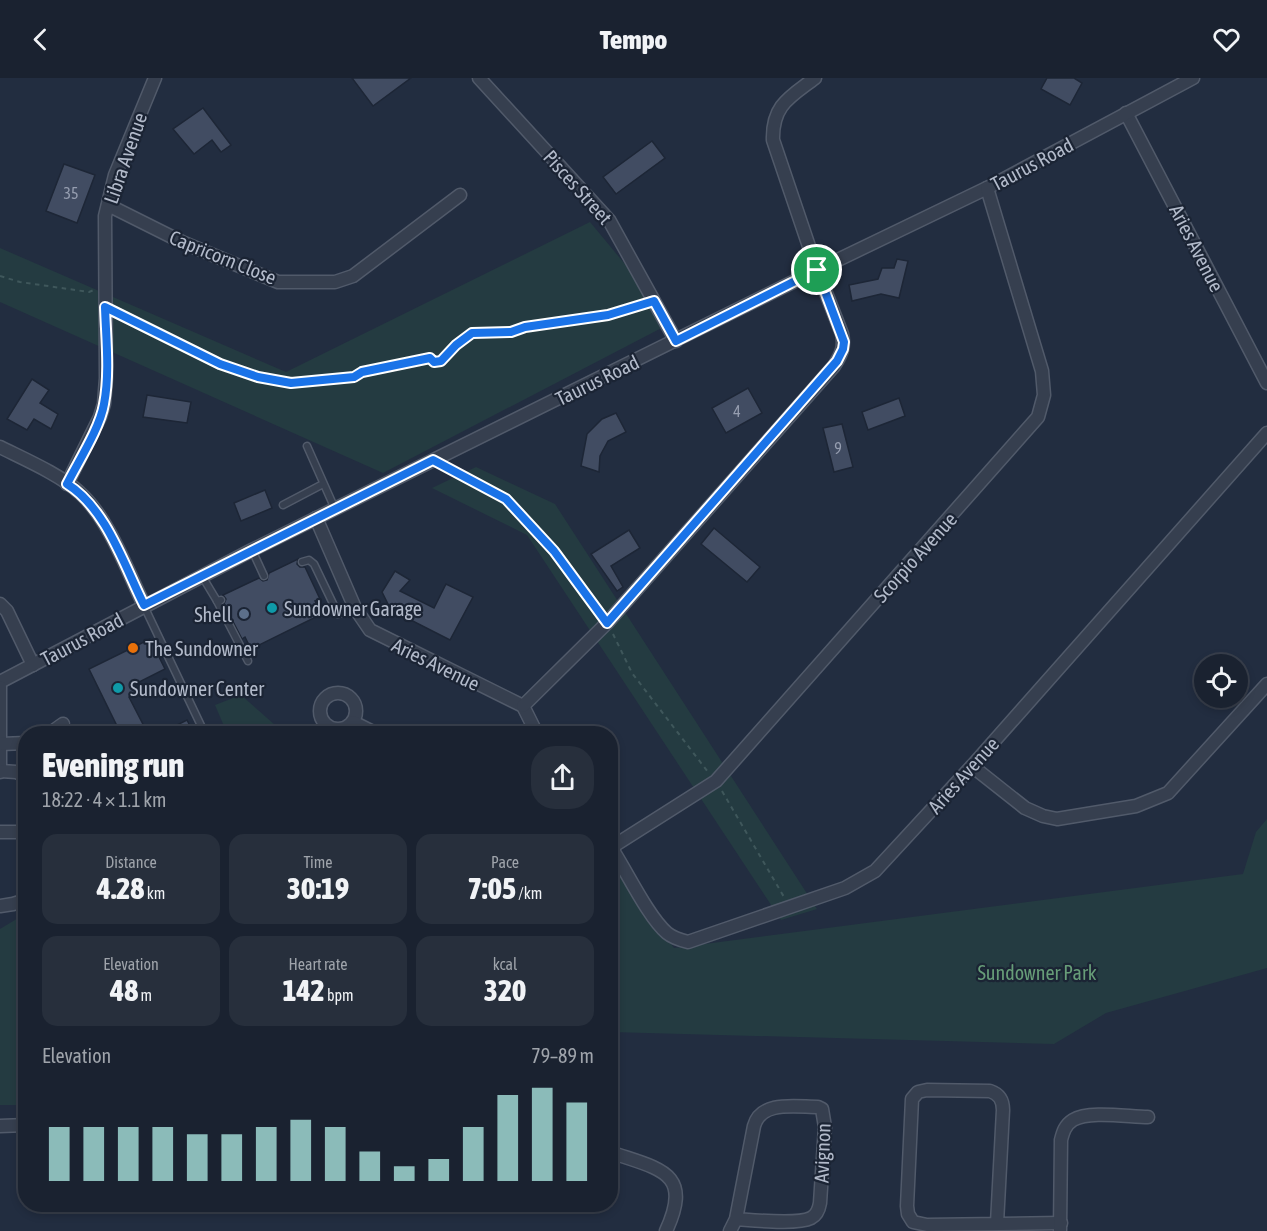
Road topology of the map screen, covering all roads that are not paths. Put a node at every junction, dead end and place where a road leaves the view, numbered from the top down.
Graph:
1 (155, 78) edge
2 (815, 78) edge
3 (1193, 78) edge
4 (483, 79) edge
5 (1126, 112) junction
6 (987, 188) junction
7 (460, 195) dead end
8 (108, 205) junction
9 (817, 270) junction
10 (676, 341) junction
11 (1267, 383) edge
12 (1267, 433) edge
13 (307, 446) dead end
14 (0, 447) edge
15 (67, 484) junction
16 (323, 484) junction
17 (282, 505) dead end
18 (335, 509) junction
19 (316, 518) junction
20 (252, 550) junction
21 (302, 562) dead end
22 (202, 575) junction
23 (264, 576) dead end
24 (0, 604) edge
25 (144, 605) junction
26 (355, 608) junction
27 (248, 661) dead end
28 (33, 665) junction
29 (0, 682) edge
30 (1267, 684) edge
31 (0, 687) edge
32 (523, 706) junction
33 (1, 710) edge
34 (353, 722) dead end
35 (63, 724) dead end
36 (60, 726) edge
37 (201, 726) edge
38 (361, 726) edge
39 (533, 726) edge
40 (18, 743) edge
41 (1, 744) edge
42 (972, 766) junction
43 (1, 771) edge
44 (18, 773) edge
45 (0, 832) edge
46 (18, 832) edge
47 (618, 843) edge
48 (618, 858) edge
49 (18, 902) edge
50 (0, 906) edge
51 (1148, 1117) dead end
52 (18, 1125) edge
53 (0, 1126) edge
54 (618, 1155) edge
55 (736, 1219) junction
56 (997, 1223) junction
57 (1060, 1227) edge
58 (666, 1231) edge
59 (730, 1231) edge

1 - 8 street, Libra Avenue
2 - 9 street
3 - 5 street, Taurus Road
4 - 10 street, Pisces Street
5 - 6 street, Taurus Road
5 - 11 street, Aries Avenue
6 - 9 street, Taurus Road
6 - 47 street, Scorpio Avenue
7 - 8 street, Capricorn Close
8 - 15 street, Libra Avenue
9 - 10 street, Taurus Road
9 - 32 street
10 - 18 street, Taurus Road
12 - 42 street, Aries Avenue
13 - 16 lane
14 - 15 street
15 - 25 street
16 - 17 lane
16 - 18 lane
18 - 19 street, Taurus Road
19 - 20 street, Taurus Road
19 - 26 street, Aries Avenue
20 - 22 street, Taurus Road
20 - 23 lane
21 - 26 lane
22 - 25 street, Taurus Road
22 - 27 lane
24 - 28 street
25 - 28 street, Taurus Road
25 - 37 lane
26 - 32 street, Aries Avenue
28 - 29 street, Taurus Road
30 - 42 street
31 - 33 street
32 - 39 street
33 - 41 street
34 - 38 street
35 - 36 street
40 - 41 street
41 - 43 street
42 - 48 street, Aries Avenue
43 - 44 street
45 - 46 street
49 - 50 street
51 - 57 street
52 - 53 street
54 - 58 street
55 - 55 street, Avignon
55 - 59 street, Avignon
56 - 56 street
56 - 57 street

